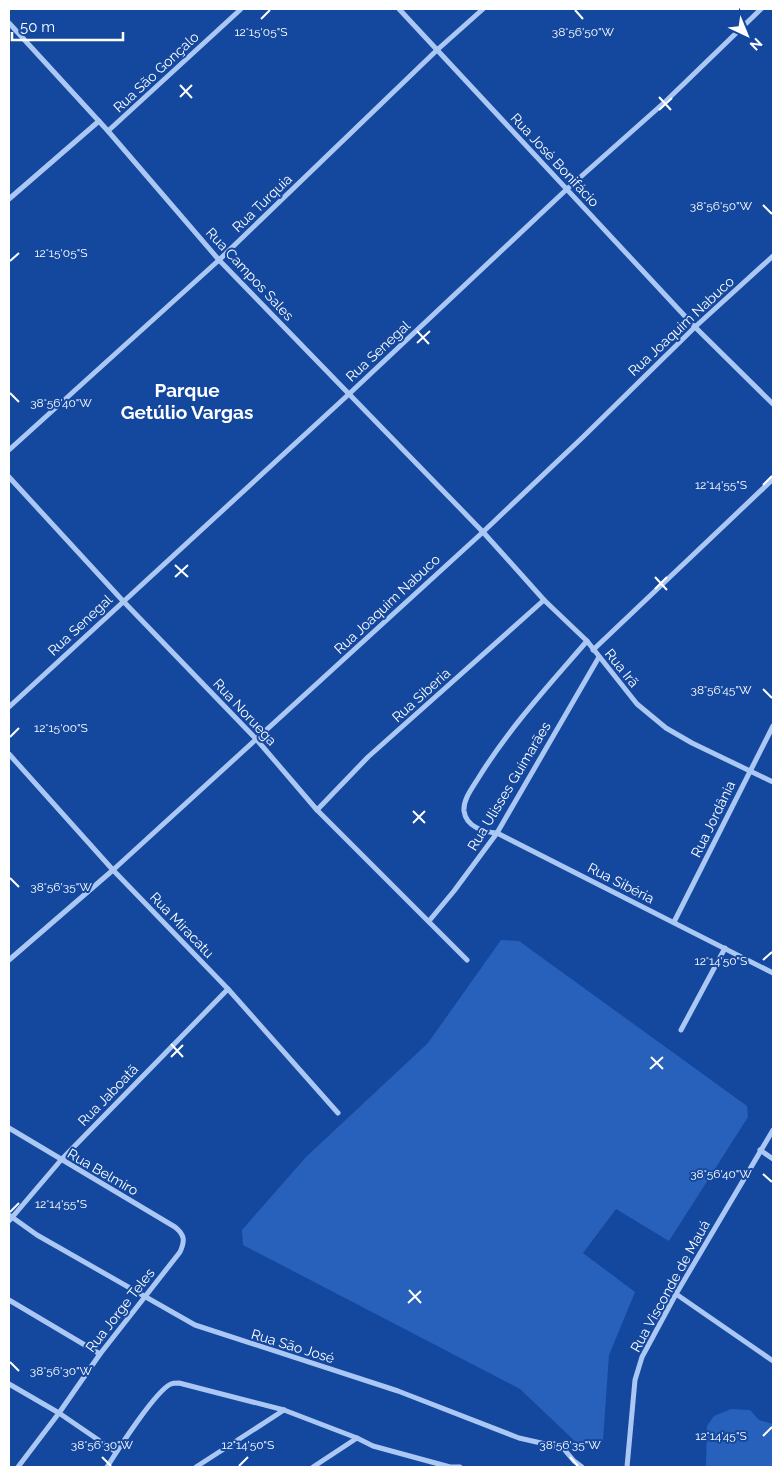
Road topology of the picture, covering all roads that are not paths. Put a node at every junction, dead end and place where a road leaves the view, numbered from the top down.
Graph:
1 (241, 9) edge
2 (399, 9) edge
3 (483, 9) edge
4 (761, 9) edge
5 (9, 24) edge
6 (437, 50) junction
7 (99, 121) junction
8 (108, 131) junction
9 (567, 189) junction
10 (9, 199) edge
11 (773, 256) edge
12 (219, 260) junction
13 (695, 327) junction
14 (349, 394) junction
15 (773, 404) edge
16 (9, 450) edge
17 (9, 477) edge
18 (773, 479) edge
19 (482, 532) junction
20 (544, 600) junction
21 (123, 601) junction
22 (587, 641) junction
23 (593, 650) junction
24 (599, 657) junction
25 (9, 707) edge
26 (773, 726) edge
27 (257, 740) junction
28 (9, 754) edge
29 (749, 771) junction
30 (773, 782) edge
31 (317, 810) junction
32 (497, 833) junction
33 (113, 870) junction
34 (429, 921) junction
35 (674, 922) junction
36 (726, 948) junction
37 (9, 960) edge
38 (467, 960) dead end
39 (773, 973) edge
40 (228, 989) junction
41 (681, 1030) dead end
42 (338, 1113) dead end
43 (9, 1128) edge
44 (773, 1130) edge
45 (760, 1150) junction
46 (773, 1159) edge
47 (60, 1160) junction
48 (10, 1218) edge
49 (184, 1238) joint
50 (676, 1294) junction
51 (144, 1297) junction
52 (9, 1300) edge
53 (100, 1354) junction
54 (773, 1361) edge
55 (9, 1384) edge
56 (284, 1410) junction
57 (59, 1414) junction
58 (356, 1438) junction
59 (116, 1452) junction
60 (18, 1467) edge
61 (107, 1467) edge
62 (196, 1467) edge
63 (314, 1467) edge
64 (450, 1467) edge
65 (460, 1467) edge
66 (582, 1467) edge
67 (627, 1467) edge

1 - 8 street, Rua São Gonçalo
2 - 6 street, Rua José Bonifácio
3 - 6 street, Rua Turquia
4 - 9 street, Rua Senegal
5 - 7 street, Rua Campos Sales
6 - 9 street, Rua José Bonifácio
6 - 12 street, Rua Turquia
7 - 8 street, Rua Campos Sales
7 - 10 street, Rua São Gonçalo
8 - 12 street, Rua Campos Sales
9 - 13 street, Rua José Bonifácio
9 - 14 street, Rua Senegal
11 - 13 street, Rua Joaquim Nabuco
12 - 14 street, Rua Campos Sales
12 - 16 street, Rua Turquia
13 - 15 street
13 - 19 street, Rua Joaquim Nabuco
14 - 19 street, Rua Campos Sales
14 - 21 street, Rua Senegal
17 - 21 street, Rua Noruega
18 - 23 street
19 - 20 street, Rua Irã
19 - 27 street, Rua Joaquim Nabuco
20 - 22 street, Rua Irã
20 - 31 street, Rua Siberia
21 - 25 street, Rua Senegal
21 - 27 street, Rua Noruega
22 - 23 street, Rua Irã
22 - 32 street, Rua Sibéria
23 - 24 street, Rua Irã
24 - 29 street, Rua Irã
24 - 32 street, Rua Ulisses Guimarães
26 - 29 street, Rua Jordânia
27 - 31 street, Rua Noruega
27 - 33 street, Rua Joaquim Nabuco
28 - 33 street, Rua Miracatu
29 - 30 street, Rua Irã
29 - 35 street, Rua Jordânia
31 - 34 street, Rua Noruega
32 - 34 street, Rua Ulisses Guimarães
32 - 35 street, Rua Sibéria
33 - 37 street, Rua Joaquim Nabuco
33 - 40 street, Rua Miracatu
34 - 38 street, Rua Noruega
35 - 36 street, Rua Sibéria
36 - 39 street, Rua Sibéria
36 - 41 street
40 - 42 street, Rua Miracatu
40 - 47 street, Rua Jaboatã
43 - 47 street, Rua Belmiro
44 - 45 street, Rua Visconde de Mauá
45 - 46 street
45 - 50 street, Rua Visconde de Mauá
47 - 48 street, Rua Jaboatã
47 - 49 street, Rua Belmiro
48 - 51 street, Rua São José
49 - 51 street, Rua Jorge Teles
50 - 54 street
50 - 67 street, Rua Visconde de Mauá
51 - 53 street, Rua Jorge Teles
51 - 66 street, Rua São José
52 - 53 street
53 - 57 street, Rua Jorge Teles
55 - 57 street
56 - 58 street
56 - 59 street
56 - 62 street
57 - 59 street
57 - 60 street, Rua Jorge Teles
58 - 63 street
58 - 64 street
59 - 61 street
64 - 65 street

